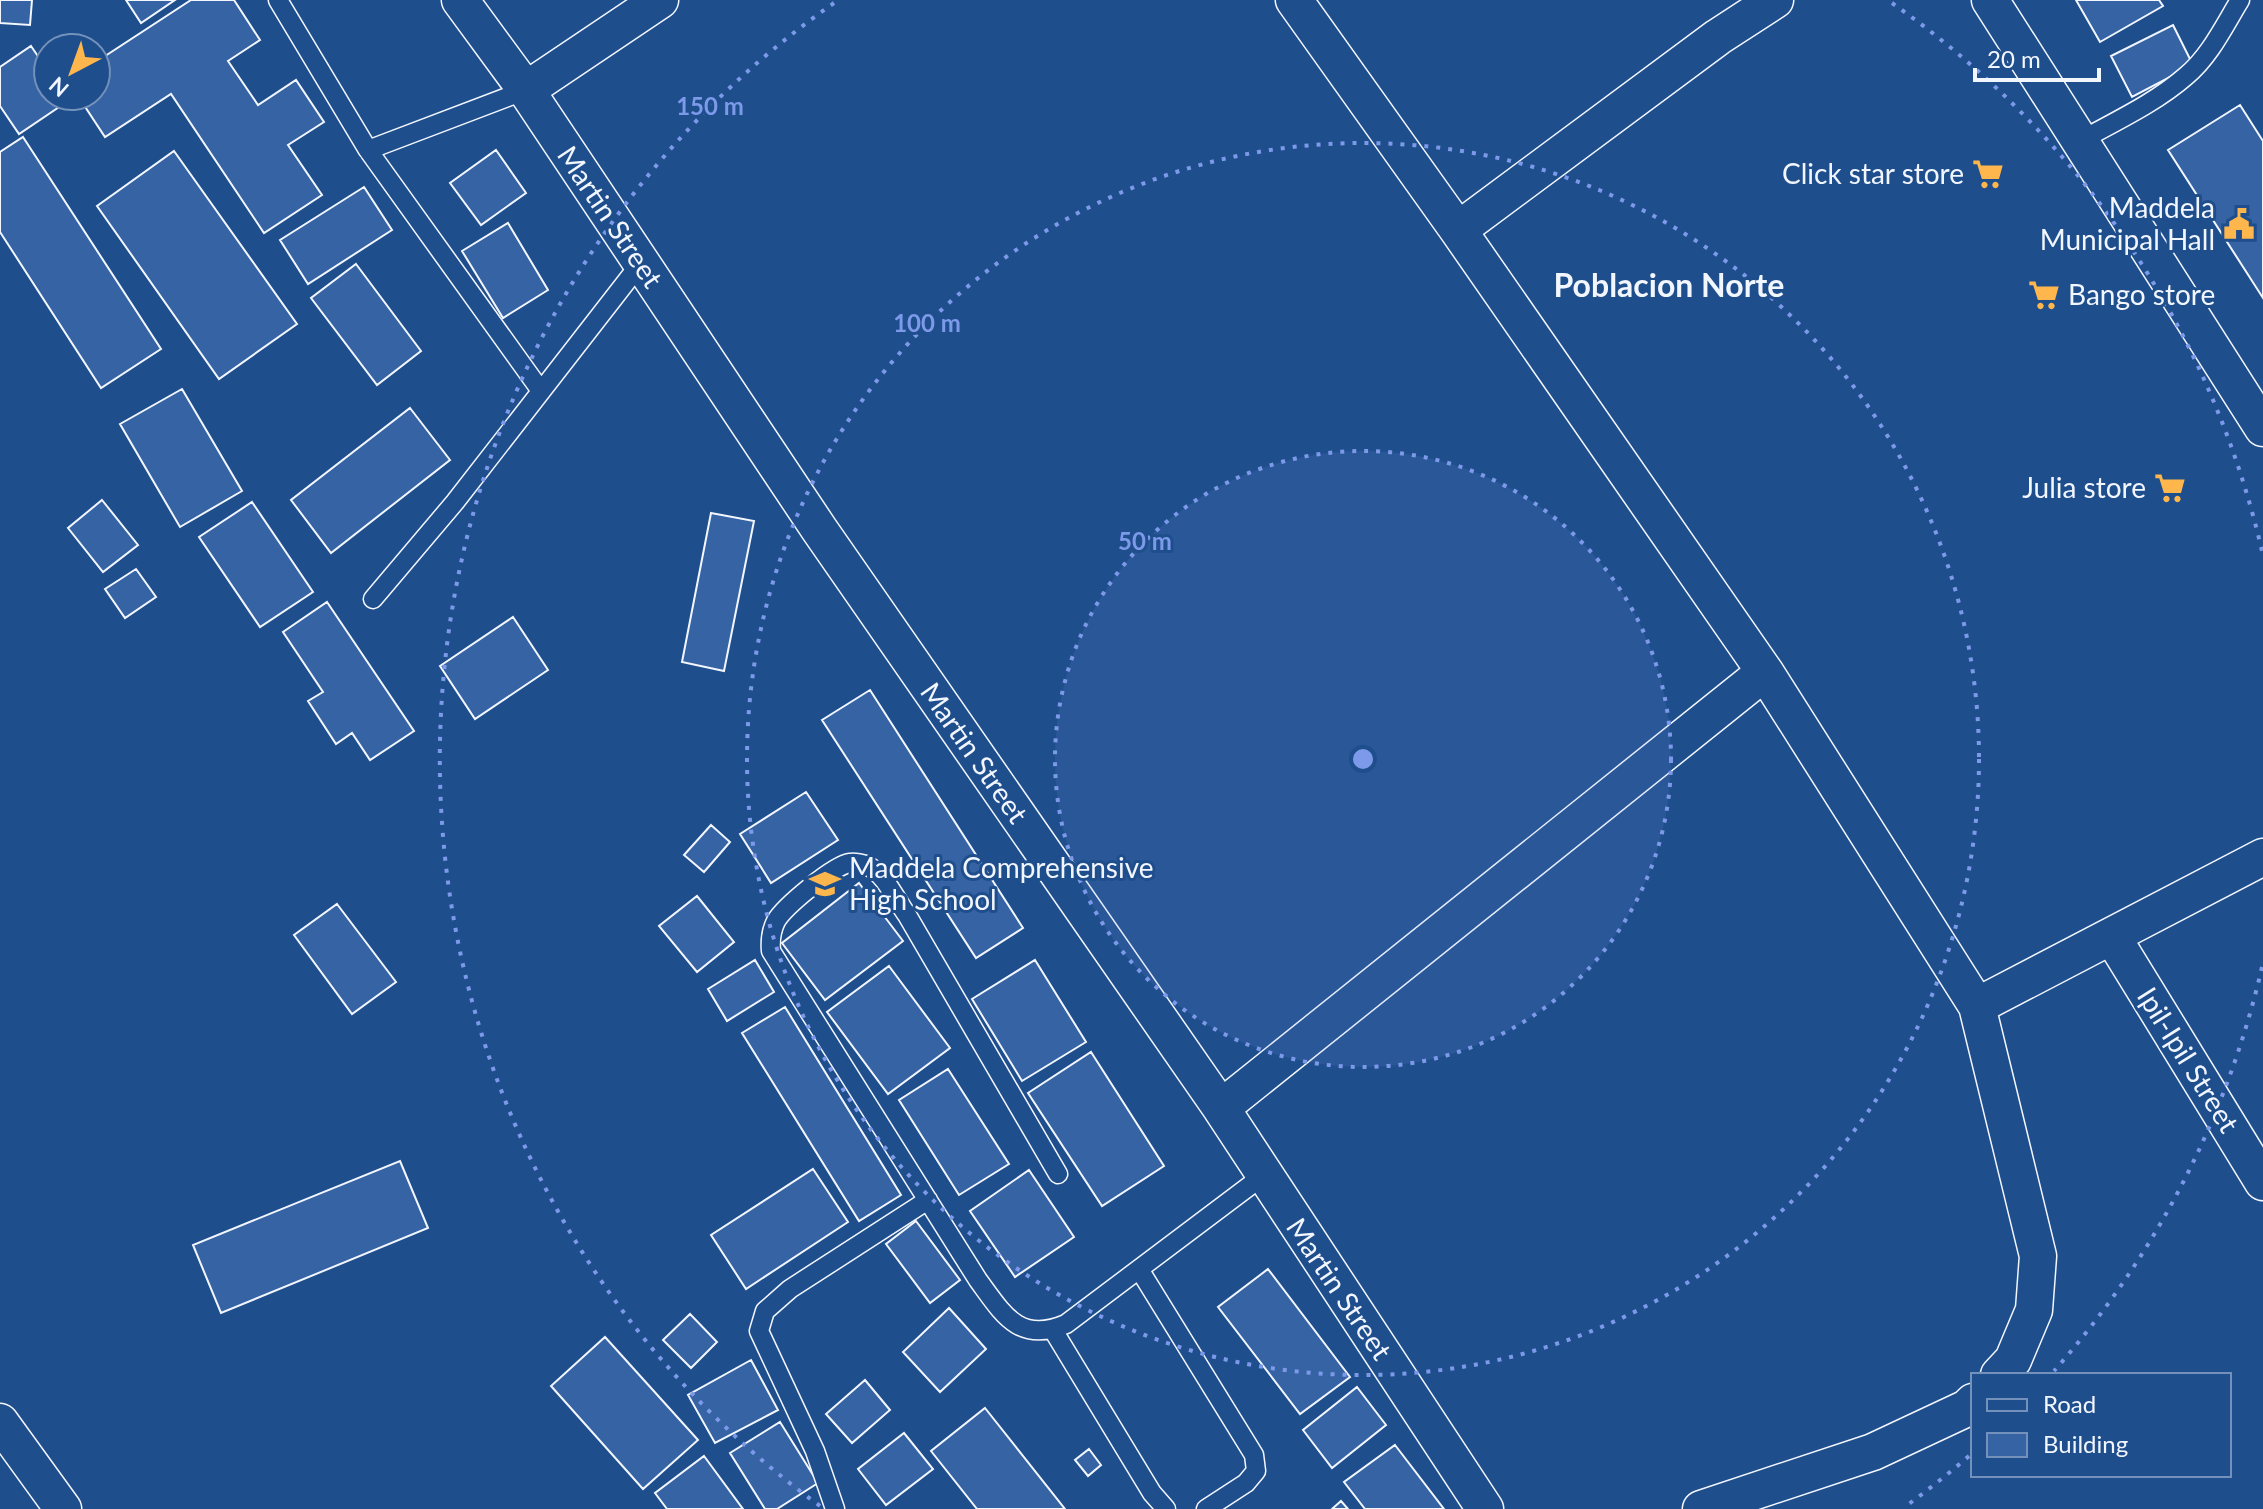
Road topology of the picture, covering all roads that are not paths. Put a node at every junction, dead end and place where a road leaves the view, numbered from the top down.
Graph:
1 (278, 0) edge
2 (460, 0) edge
3 (660, 0) edge
4 (1294, 0) edge
5 (1775, 0) edge
6 (1990, 0) edge
7 (2240, 0) edge
8 (526, 90) junction
9 (2080, 141) junction
10 (368, 150) junction
11 (1458, 230) junction
12 (640, 264) junction
13 (541, 391) junction
14 (2263, 428) edge
15 (373, 599) dead end
16 (1765, 672) junction
17 (2263, 857) edge
18 (2113, 938) junction
19 (1977, 1006) junction
20 (1221, 1108) junction
21 (1058, 1174) dead end
22 (1264, 1175) junction
23 (2263, 1182) edge
24 (928, 1200) junction
25 (1139, 1269) junction
26 (1053, 1330) junction
27 (2001, 1373) edge
28 (1971, 1404) edge
29 (0, 1422) edge
30 (63, 1509) edge
31 (835, 1509) edge
32 (1166, 1509) edge
33 (1206, 1509) edge
34 (1485, 1509) edge
35 (1701, 1509) edge

1 - 10 lane
2 - 8 street, Martin Street
3 - 8 street
4 - 11 street
5 - 11 street
6 - 9 street
7 - 9 lane
8 - 10 lane
8 - 12 street, Martin Street
9 - 14 street
10 - 13 lane
11 - 16 street
12 - 13 lane
12 - 20 street, Martin Street
13 - 15 lane
16 - 19 street
16 - 20 street
17 - 18 street
18 - 19 street
18 - 23 street, Ipil-Ipil Street
19 - 27 street
20 - 22 street, Martin Street
21 - 24 lane
22 - 25 lane
22 - 34 street, Martin Street
24 - 26 lane
24 - 31 lane
25 - 26 lane
25 - 33 lane
26 - 32 lane
28 - 35 street
29 - 30 street

